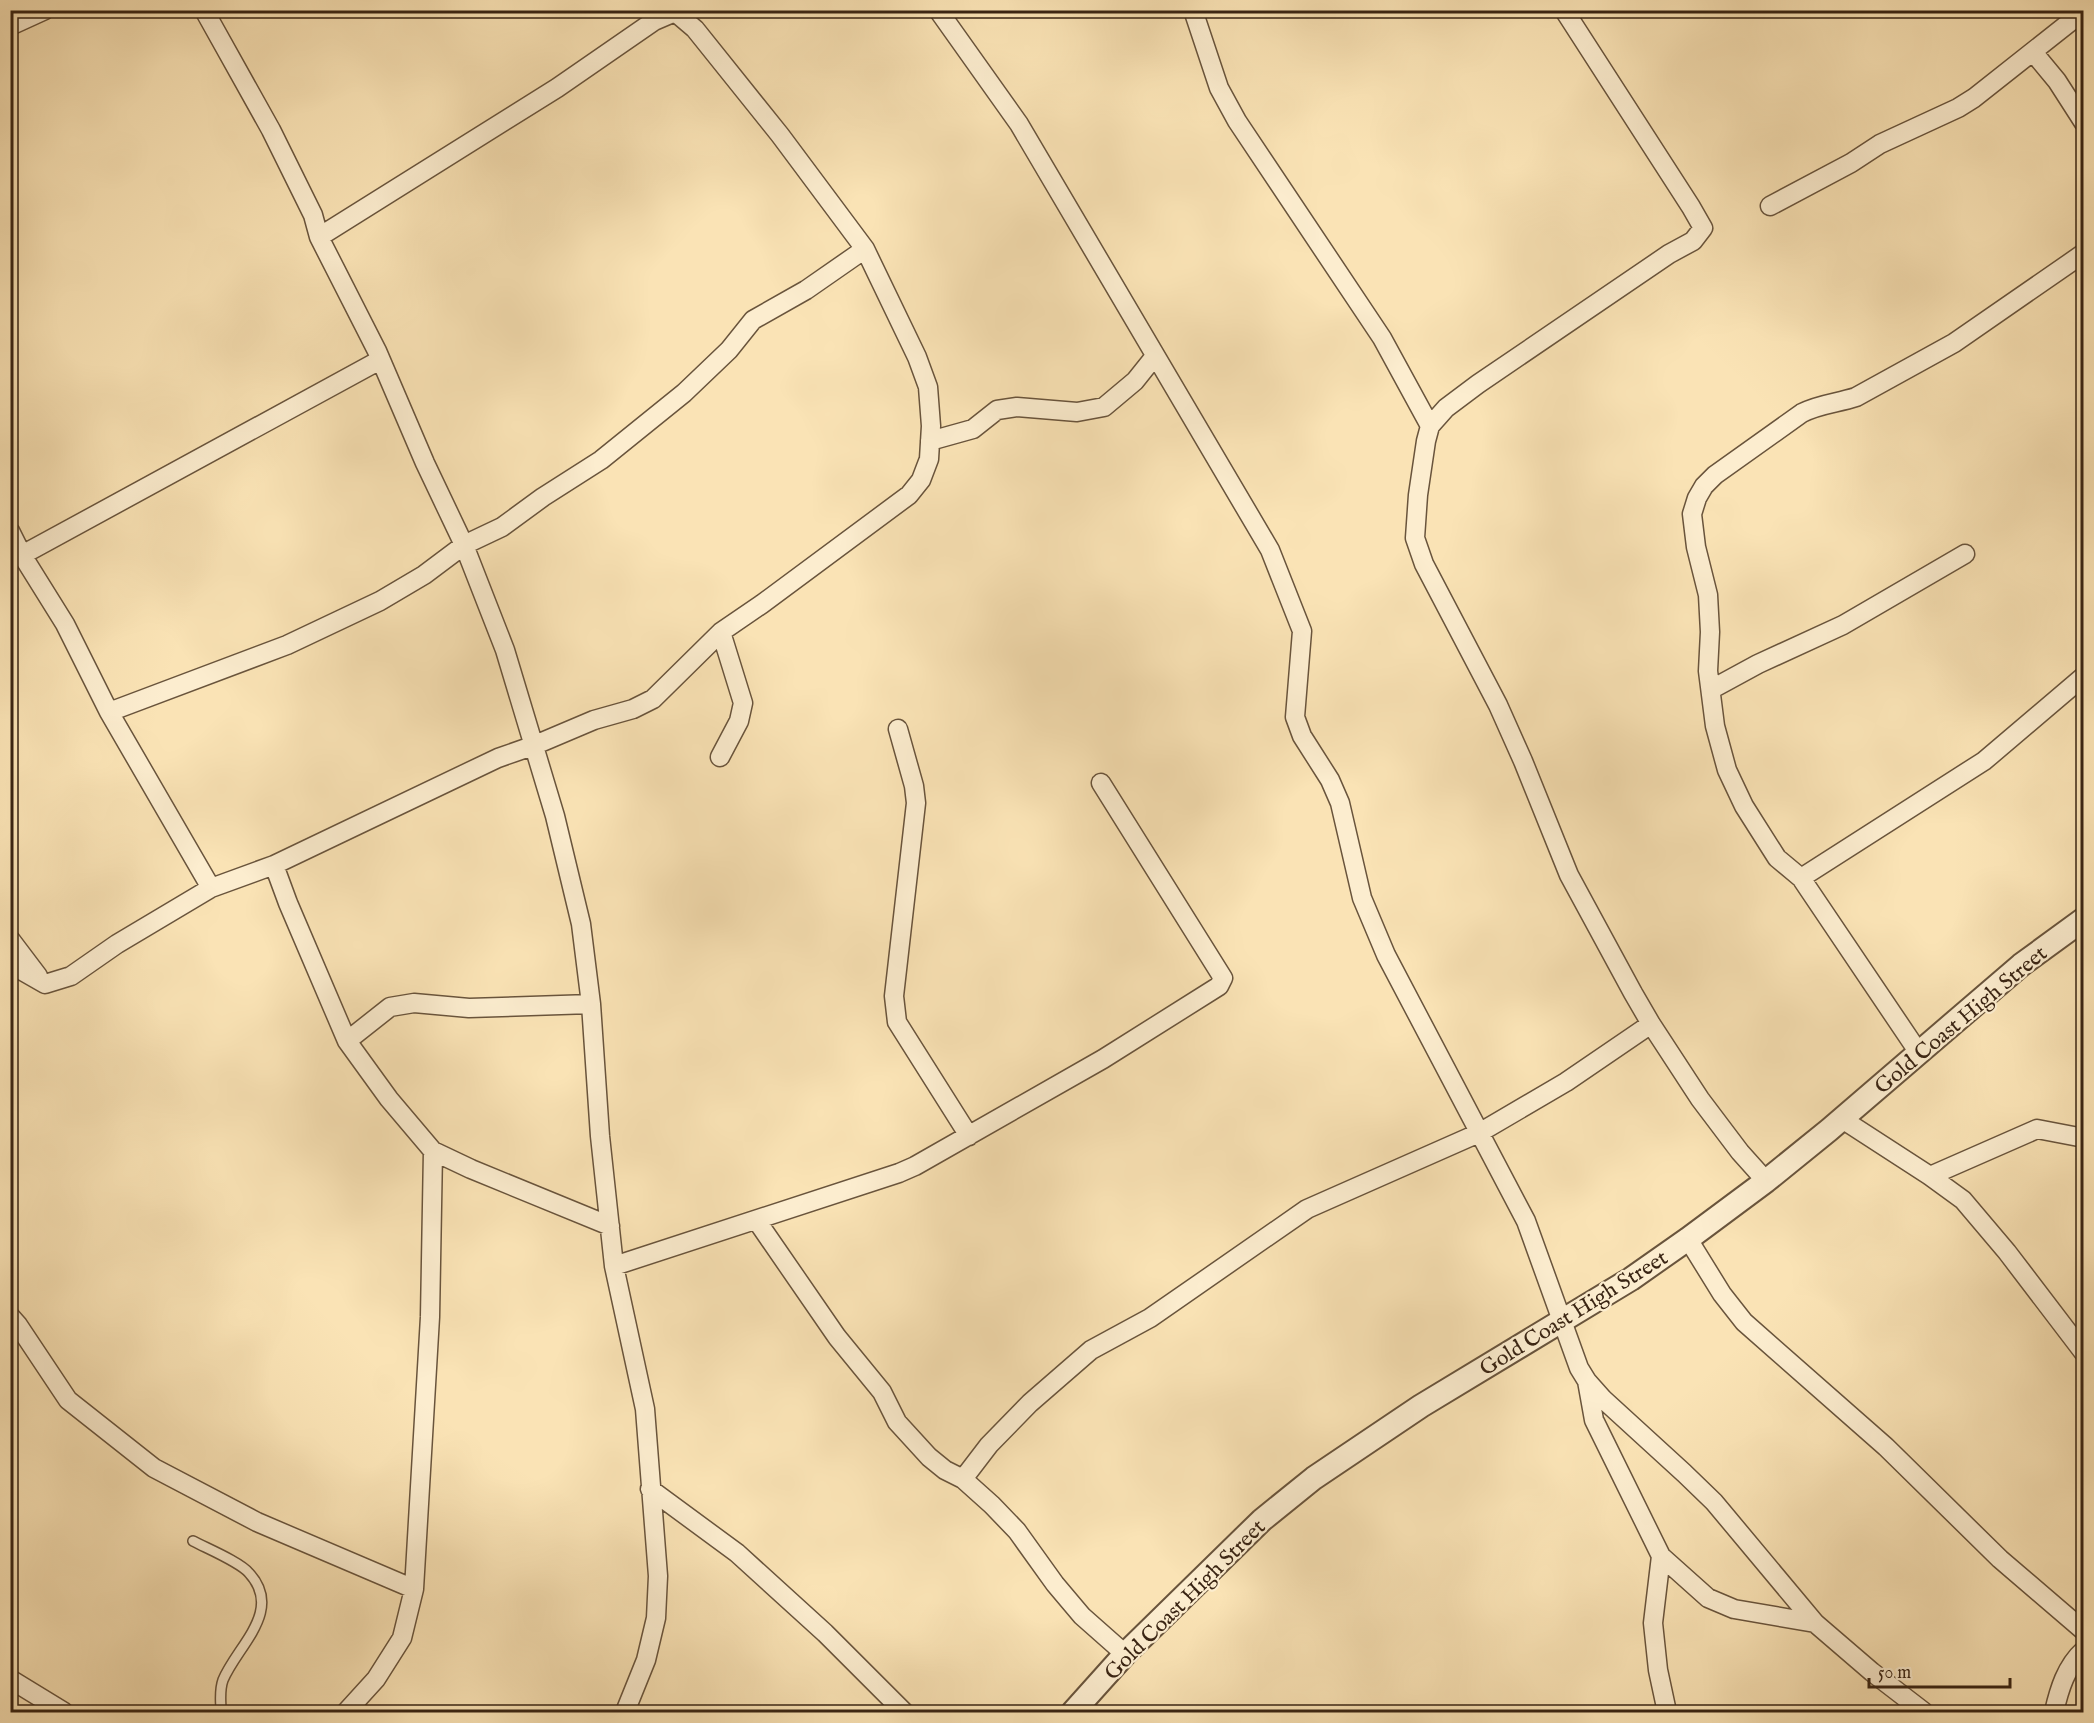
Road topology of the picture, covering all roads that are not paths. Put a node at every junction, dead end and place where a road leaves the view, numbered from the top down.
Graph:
1 (45, 10) edge
2 (204, 10) edge
3 (938, 10) edge
4 (1193, 10) edge
5 (1564, 10) edge
6 (2084, 11) edge
7 (10, 26) edge
8 (2033, 52) junction
9 (2084, 123) edge
10 (1770, 206) dead end
11 (319, 237) junction
12 (865, 249) junction
13 (2084, 253) edge
14 (1155, 356) junction
15 (380, 360) junction
16 (1430, 426) junction
17 (930, 441) junction
18 (10, 531) edge
19 (464, 545) junction
20 (1965, 554) dead end
21 (22, 555) junction
22 (721, 632) junction
23 (2084, 676) edge
24 (1712, 689) junction
25 (109, 712) junction
26 (898, 729) dead end
27 (535, 745) junction
28 (720, 757) dead end
29 (1101, 783) dead end
30 (274, 865) junction
31 (1801, 878) junction
32 (211, 888) junction
33 (2084, 919) edge
34 (10, 939) edge
35 (10, 963) edge
36 (45, 984) junction
37 (591, 1004) junction
38 (1651, 1024) junction
39 (347, 1041) junction
40 (1918, 1053) junction
41 (1842, 1119) junction
42 (1479, 1133) junction
43 (969, 1136) junction
44 (2084, 1138) edge
45 (433, 1151) junction
46 (1930, 1176) junction
47 (1766, 1181) junction
48 (757, 1221) junction
49 (610, 1226) junction
50 (1688, 1239) junction
51 (614, 1266) junction
52 (10, 1316) edge
53 (1562, 1321) junction
54 (2084, 1353) edge
55 (1587, 1381) junction
56 (963, 1479) junction
57 (650, 1489) junction
58 (193, 1541) dead end
59 (1661, 1556) junction
60 (414, 1589) junction
61 (1815, 1623) junction
62 (2084, 1631) edge
63 (2084, 1650) edge
64 (1125, 1654) junction
65 (10, 1679) edge
66 (64, 1713) edge
67 (221, 1713) edge
68 (346, 1713) edge
69 (625, 1713) edge
70 (904, 1713) edge
71 (1073, 1713) edge
72 (1667, 1713) edge
73 (1924, 1713) edge
74 (2054, 1713) edge

1 - 7 street
2 - 11 street
3 - 14 street
4 - 16 street
5 - 16 street
6 - 8 street
8 - 9 street
8 - 10 street
11 - 12 street
11 - 15 street
12 - 17 street
12 - 19 street
13 - 24 street
14 - 17 street
14 - 42 street
15 - 19 street
15 - 21 street
16 - 38 street
17 - 22 street
18 - 21 street
19 - 25 street
19 - 27 street
20 - 24 street
21 - 25 street
22 - 27 street
22 - 28 street
23 - 31 street
24 - 31 street
25 - 32 street
26 - 43 street
27 - 30 street
27 - 37 street
29 - 43 street
30 - 32 street
30 - 39 street
31 - 40 street
32 - 36 street
33 - 40 street, Gold Coast High Street
34 - 36 street
35 - 36 street
37 - 39 street
37 - 49 street
38 - 42 street
38 - 47 street
39 - 45 street
40 - 41 street, Gold Coast High Street
41 - 46 street
41 - 47 street, Gold Coast High Street
42 - 53 street
42 - 56 street
43 - 48 street
44 - 46 street
45 - 49 street
45 - 60 street
46 - 54 street
47 - 50 street, Gold Coast High Street
48 - 51 street
48 - 56 street
49 - 51 street
50 - 53 street, Gold Coast High Street
50 - 62 street
51 - 57 street
52 - 60 street
53 - 55 street
53 - 64 street, Gold Coast High Street
55 - 59 street
55 - 61 street
56 - 64 street
57 - 69 street
57 - 70 street
58 - 67 lane
59 - 61 street
59 - 72 street
60 - 68 street
61 - 73 street
63 - 74 street
64 - 71 street, Gold Coast High Street
65 - 66 street

